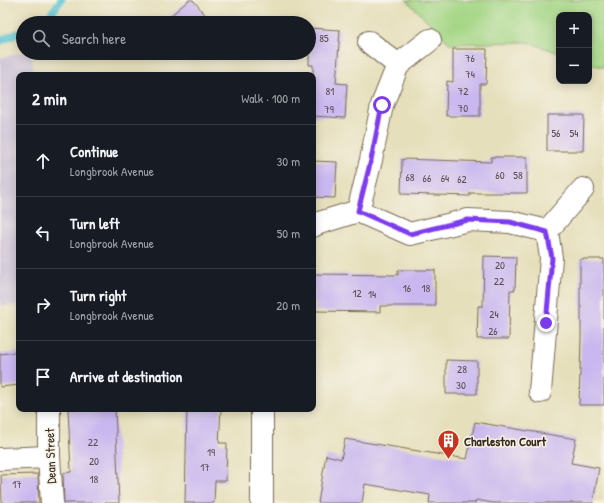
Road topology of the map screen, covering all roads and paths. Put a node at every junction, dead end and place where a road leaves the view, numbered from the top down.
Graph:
1 (430, 40) dead end
2 (369, 42) dead end
3 (398, 65) junction
4 (583, 189) dead end
5 (358, 211) junction
6 (316, 224) edge
7 (547, 232) junction
8 (540, 392) dead end
9 (49, 412) edge
10 (262, 412) edge
11 (49, 457) junction
12 (0, 459) edge
13 (52, 503) edge
14 (262, 503) edge

1 - 3 street
2 - 3 street
3 - 5 street
4 - 7 street
5 - 6 street
5 - 7 street
7 - 8 street
9 - 11 street, Dean Street
10 - 14 street
11 - 12 street
11 - 13 street, Dean Street

